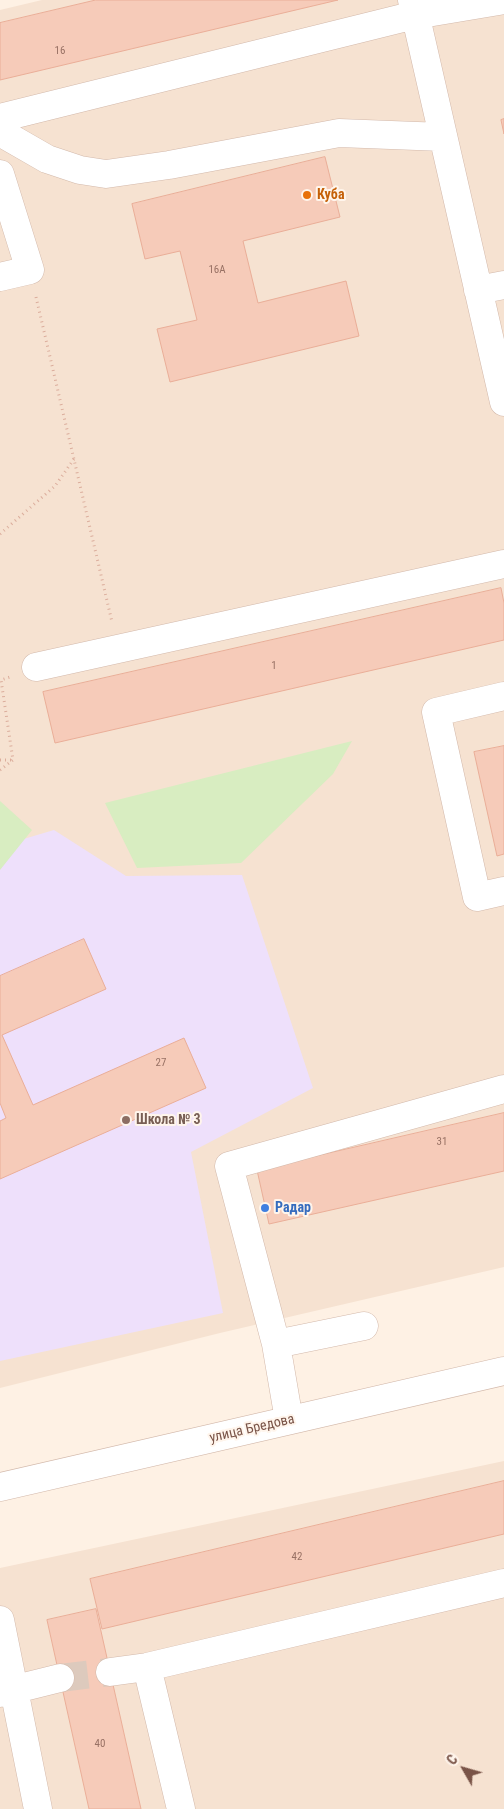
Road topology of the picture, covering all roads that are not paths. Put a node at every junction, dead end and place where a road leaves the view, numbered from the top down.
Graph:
1 (504, 0) edge
2 (414, 8) edge
3 (0, 118) edge
4 (0, 132) edge
5 (443, 137) junction
6 (0, 174) edge
7 (0, 277) edge
8 (491, 287) edge
9 (504, 402) edge
10 (504, 564) edge
11 (36, 667) road end
12 (504, 696) edge
13 (504, 891) edge
14 (504, 1089) edge
15 (364, 1326) dead end
16 (276, 1344) junction
17 (504, 1371) edge
18 (289, 1420) junction
19 (0, 1487) edge
20 (504, 1583) edge
21 (0, 1620) edge
22 (147, 1668) junction
23 (110, 1672) tunnel mouth
24 (60, 1678) tunnel mouth
25 (7, 1691) edge
26 (38, 1809) edge
27 (181, 1809) edge

1 - 2 street
2 - 3 street
2 - 5 street
4 - 5 street
5 - 8 street
6 - 7 street
8 - 9 street
10 - 11 street
12 - 13 street
14 - 16 street
15 - 16 street
16 - 18 street
17 - 18 street, улица Бредова
18 - 19 street, улица Бредова
20 - 22 street
21 - 25 street
22 - 23 street
22 - 27 street
24 - 25 street
25 - 26 street

